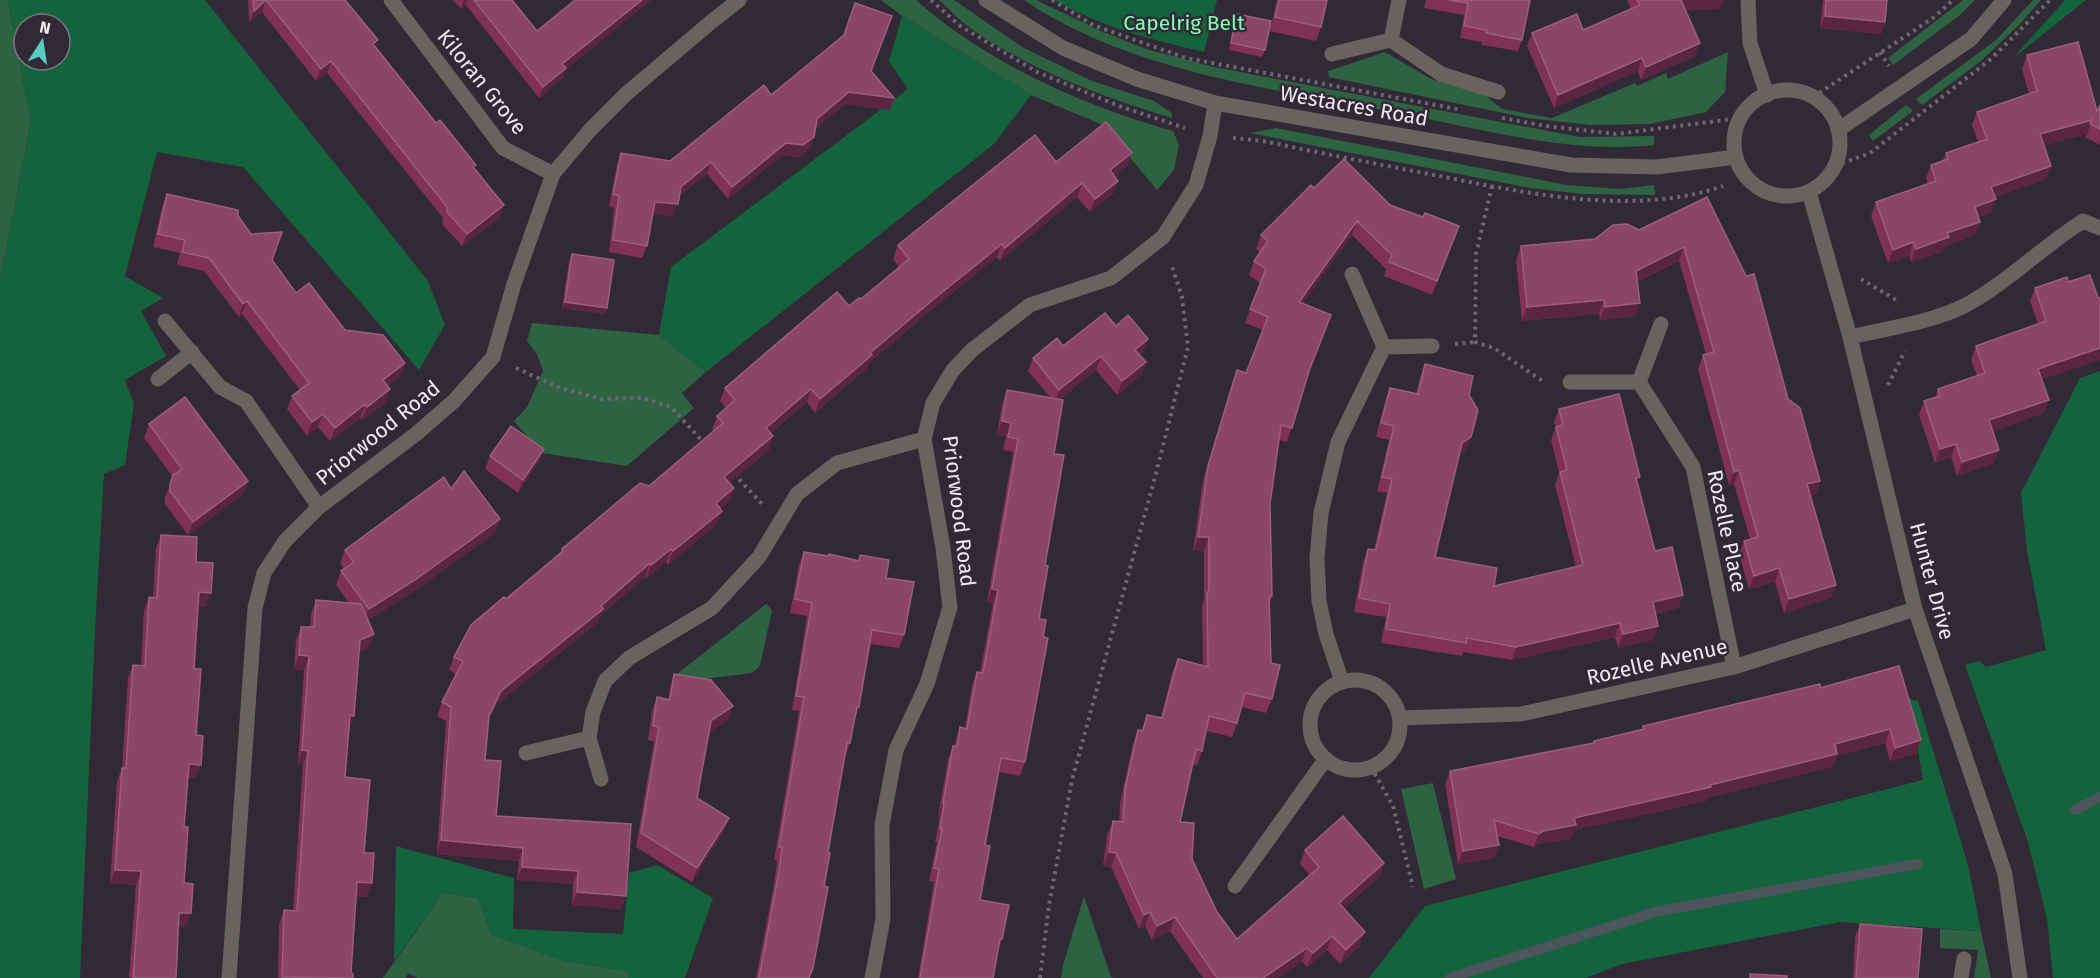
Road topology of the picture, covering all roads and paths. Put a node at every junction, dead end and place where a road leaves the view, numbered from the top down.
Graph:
1 (391, 0) edge
2 (739, 0) edge
3 (986, 0) edge
4 (1052, 0) edge
5 (1399, 0) edge
6 (1748, 0) edge
7 (1953, 0) edge
8 (2004, 0) edge
9 (2050, 0) edge
10 (1392, 40) junction
11 (1332, 54) dead end
12 (1498, 92) dead end
13 (1767, 95) junction
14 (1813, 98) junction
15 (1215, 103) junction
16 (1466, 111) dead end
17 (1500, 117) dead end
18 (1740, 118) junction
19 (1838, 130) junction
20 (1736, 157) junction
21 (1835, 166) junction
22 (553, 174) junction
23 (1492, 186) dead end
24 (1809, 192) junction
25 (2100, 228) edge
26 (1163, 237) junction
27 (1352, 274) dead end
28 (165, 321) dead end
29 (1661, 324) dead end
30 (1850, 337) junction
31 (1432, 346) dead end
32 (1384, 347) junction
33 (192, 352) junction
34 (493, 357) junction
35 (158, 378) dead end
36 (1570, 382) joint
37 (1639, 382) junction
38 (924, 439) junction
39 (710, 448) edge
40 (733, 473) edge
41 (319, 507) junction
42 (780, 522) junction
43 (1916, 609) junction
44 (1734, 667) junction
45 (1342, 682) junction
46 (1400, 718) junction
47 (589, 738) junction
48 (526, 753) dead end
49 (1325, 760) junction
50 (1371, 766) junction
51 (601, 779) dead end
52 (1235, 886) dead end
53 (1413, 887) dead end
54 (1964, 959) dead end
55 (229, 978) edge
56 (872, 978) edge
57 (1040, 978) edge
58 (1961, 978) edge
59 (2020, 978) edge

1 - 22 street, Kiloran Grove
2 - 22 street, Priorwood Road
3 - 15 street, Westacres Road
4 - 16 path
5 - 10 street
6 - 13 street
7 - 14 path
8 - 19 street
9 - 21 path
10 - 11 street
10 - 12 street
13 - 14 street
13 - 18 street
14 - 19 street
15 - 20 street, Westacres Road
15 - 26 street, Priorwood Road
17 - 18 path
18 - 20 street
19 - 21 street
20 - 24 street
21 - 24 street
22 - 34 street, Priorwood Road
23 - 36 path
24 - 30 street, Hunter Drive
25 - 30 street
26 - 38 street, Priorwood Road
26 - 57 path
27 - 32 street
28 - 33 street
29 - 37 street
30 - 43 street, Hunter Drive
31 - 32 street
32 - 45 street
33 - 35 street
33 - 41 street
34 - 39 path
34 - 41 street, Priorwood Road
36 - 37 street
37 - 44 street, Rozelle Place
38 - 42 street
38 - 56 street, Priorwood Road
40 - 42 path
41 - 55 street, Priorwood Road
42 - 47 street
43 - 44 street, Rozelle Avenue
43 - 59 street, Hunter Drive
44 - 46 street, Rozelle Avenue
45 - 46 street
45 - 49 street
46 - 50 street
47 - 48 street
47 - 51 street
49 - 50 street
49 - 52 street
50 - 53 path
54 - 58 street

